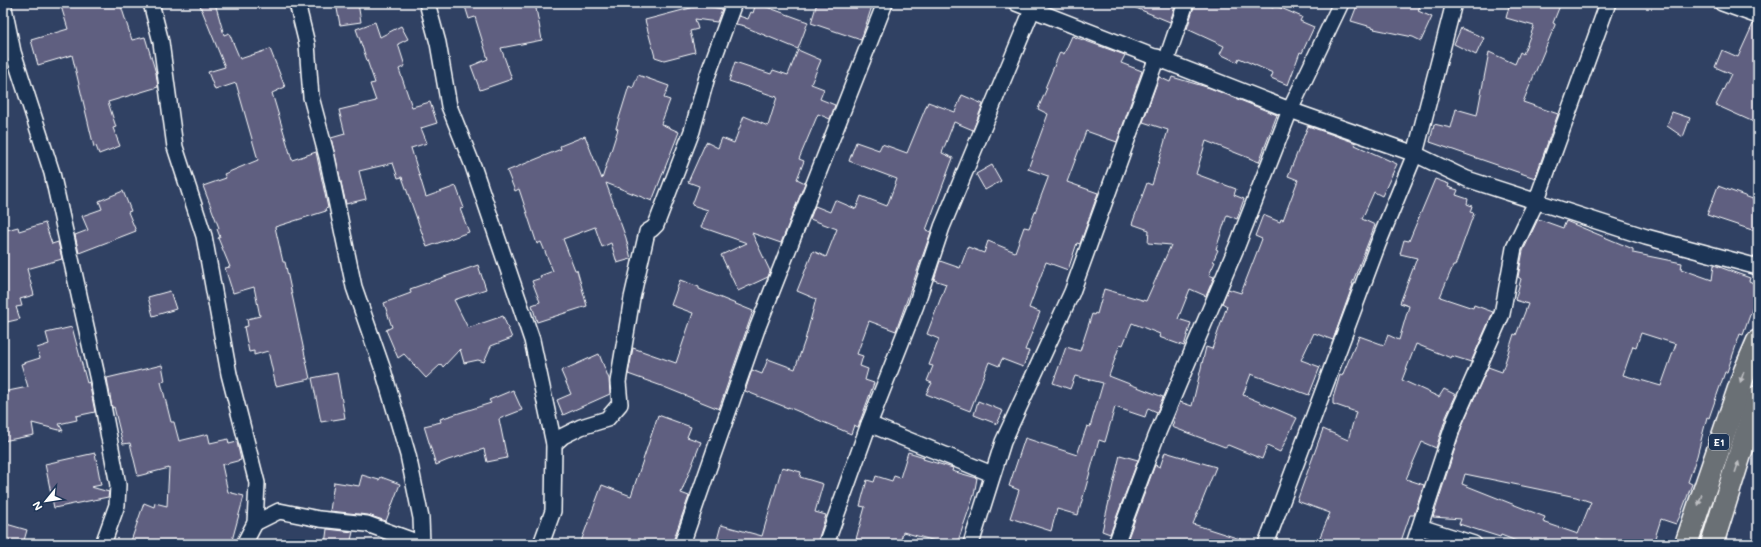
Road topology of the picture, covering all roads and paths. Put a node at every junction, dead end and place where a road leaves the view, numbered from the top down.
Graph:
1 (4, 3) edge
2 (152, 3) edge
3 (297, 3) edge
4 (427, 3) edge
5 (734, 3) edge
6 (885, 3) edge
7 (1016, 3) edge
8 (1186, 3) edge
9 (1342, 3) edge
10 (1454, 3) edge
11 (1608, 3) edge
12 (1722, 3) edge
13 (1033, 6) edge
14 (1758, 16) edge
15 (1161, 59) junction
16 (1290, 110) junction
17 (1415, 154) junction
18 (1536, 202) junction
19 (1758, 268) edge
20 (1758, 342) edge
21 (1758, 397) edge
22 (869, 424) junction
23 (554, 444) junction
24 (992, 474) junction
25 (255, 523) junction
26 (1420, 527) junction
27 (103, 544) edge
28 (244, 544) edge
29 (422, 544) edge
30 (541, 544) edge
31 (682, 544) edge
32 (826, 544) edge
33 (971, 544) edge
34 (1116, 544) edge
35 (1266, 544) edge
36 (1414, 544) edge
37 (1474, 544) edge
38 (1686, 544) edge
39 (1712, 544) edge

1 - 27 street
2 - 25 street
3 - 29 street
4 - 23 street
5 - 23 street
6 - 31 street
7 - 13 street
8 - 15 street
9 - 16 street
10 - 17 street
11 - 18 street
12 - 14 street
13 - 15 street
13 - 22 street
15 - 16 street
15 - 24 street
16 - 17 street
16 - 34 street
17 - 18 street
17 - 35 street
18 - 19 street
18 - 26 street
20 -> 38 highway, E1
39 -> 21 highway, E1
22 - 24 street
22 - 32 street
23 - 30 street
24 - 33 street
25 - 28 street
25 - 29 street
26 - 36 street
26 - 37 street

